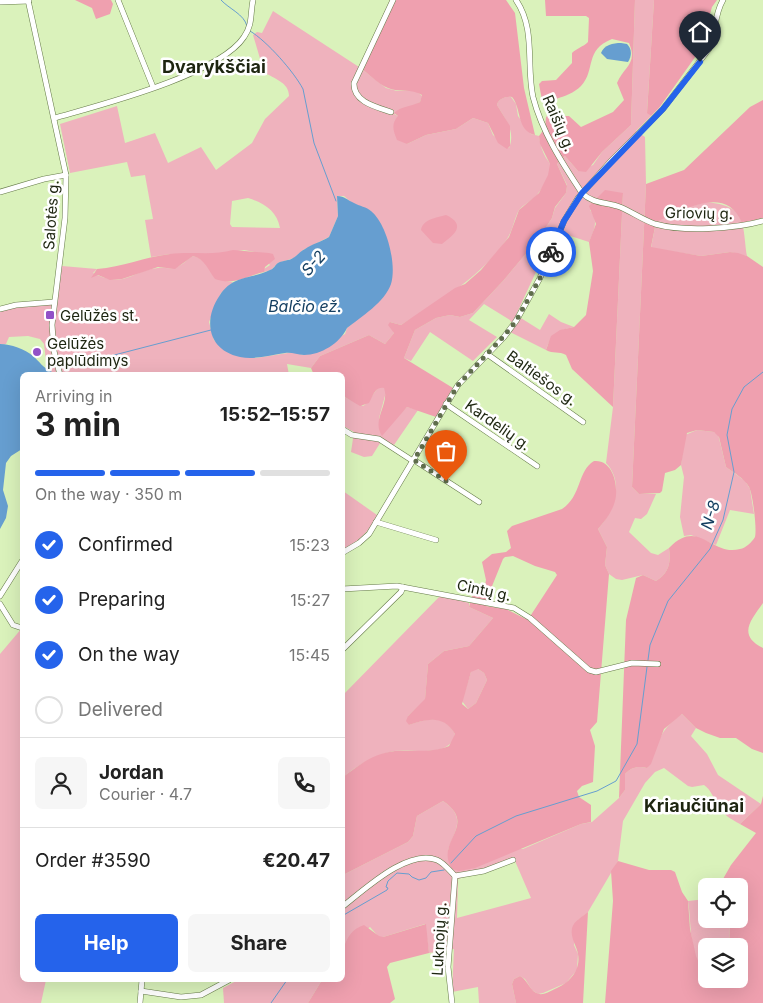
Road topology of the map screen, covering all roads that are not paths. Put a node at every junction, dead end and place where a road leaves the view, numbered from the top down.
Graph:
1 (28, 0) edge
2 (118, 0) edge
3 (253, 0) edge
4 (393, 0) edge
5 (516, 0) edge
6 (723, 0) edge
7 (0, 2) edge
8 (153, 87) junction
9 (391, 112) dead end
10 (55, 118) junction
11 (66, 175) junction
12 (0, 192) edge
13 (582, 193) junction
14 (763, 221) edge
15 (54, 302) junction
16 (0, 309) edge
17 (487, 354) junction
18 (59, 372) edge
19 (446, 404) junction
20 (583, 422) dead end
21 (345, 431) edge
22 (414, 460) junction
23 (536, 466) dead end
24 (479, 502) dead end
25 (376, 522) junction
26 (436, 540) dead end
27 (345, 551) edge
28 (20, 564) edge
29 (403, 587) junction
30 (345, 589) edge
31 (0, 596) edge
32 (0, 604) edge
33 (20, 627) edge
34 (345, 647) edge
35 (658, 664) dead end
36 (513, 860) dead end
37 (455, 876) junction
38 (345, 905) edge
39 (142, 982) edge
40 (225, 982) edge
41 (141, 992) junction
42 (140, 1003) edge
43 (452, 1003) edge

1 - 7 street
1 - 10 street, Salotės g.
2 - 8 street
3 - 8 street
4 - 9 street
5 - 13 street, Raišių g.
6 - 13 street, Baltiešos g.
8 - 10 street
10 - 11 street, Salotės g.
11 - 12 street
11 - 15 street, Salotės g.
13 - 14 street, Griovių g.
13 - 17 street, Baltiešos g.
15 - 16 street
15 - 18 street, Salotės g.
17 - 19 street, Baltiešos g.
17 - 20 street, Baltiešos g.
19 - 22 street, Baltiešos g.
19 - 23 street, Kardelių g.
21 - 22 street
22 - 24 street
22 - 25 street, Baltiešos g.
25 - 26 street
25 - 27 street, Baltiešos g.
28 - 31 street
29 - 30 street, Cintų g.
29 - 34 street
29 - 35 street, Cintų g.
32 - 33 street
36 - 37 street
37 - 38 street
37 - 43 street, Luknojų g.
39 - 41 street
40 - 41 street
41 - 42 street

